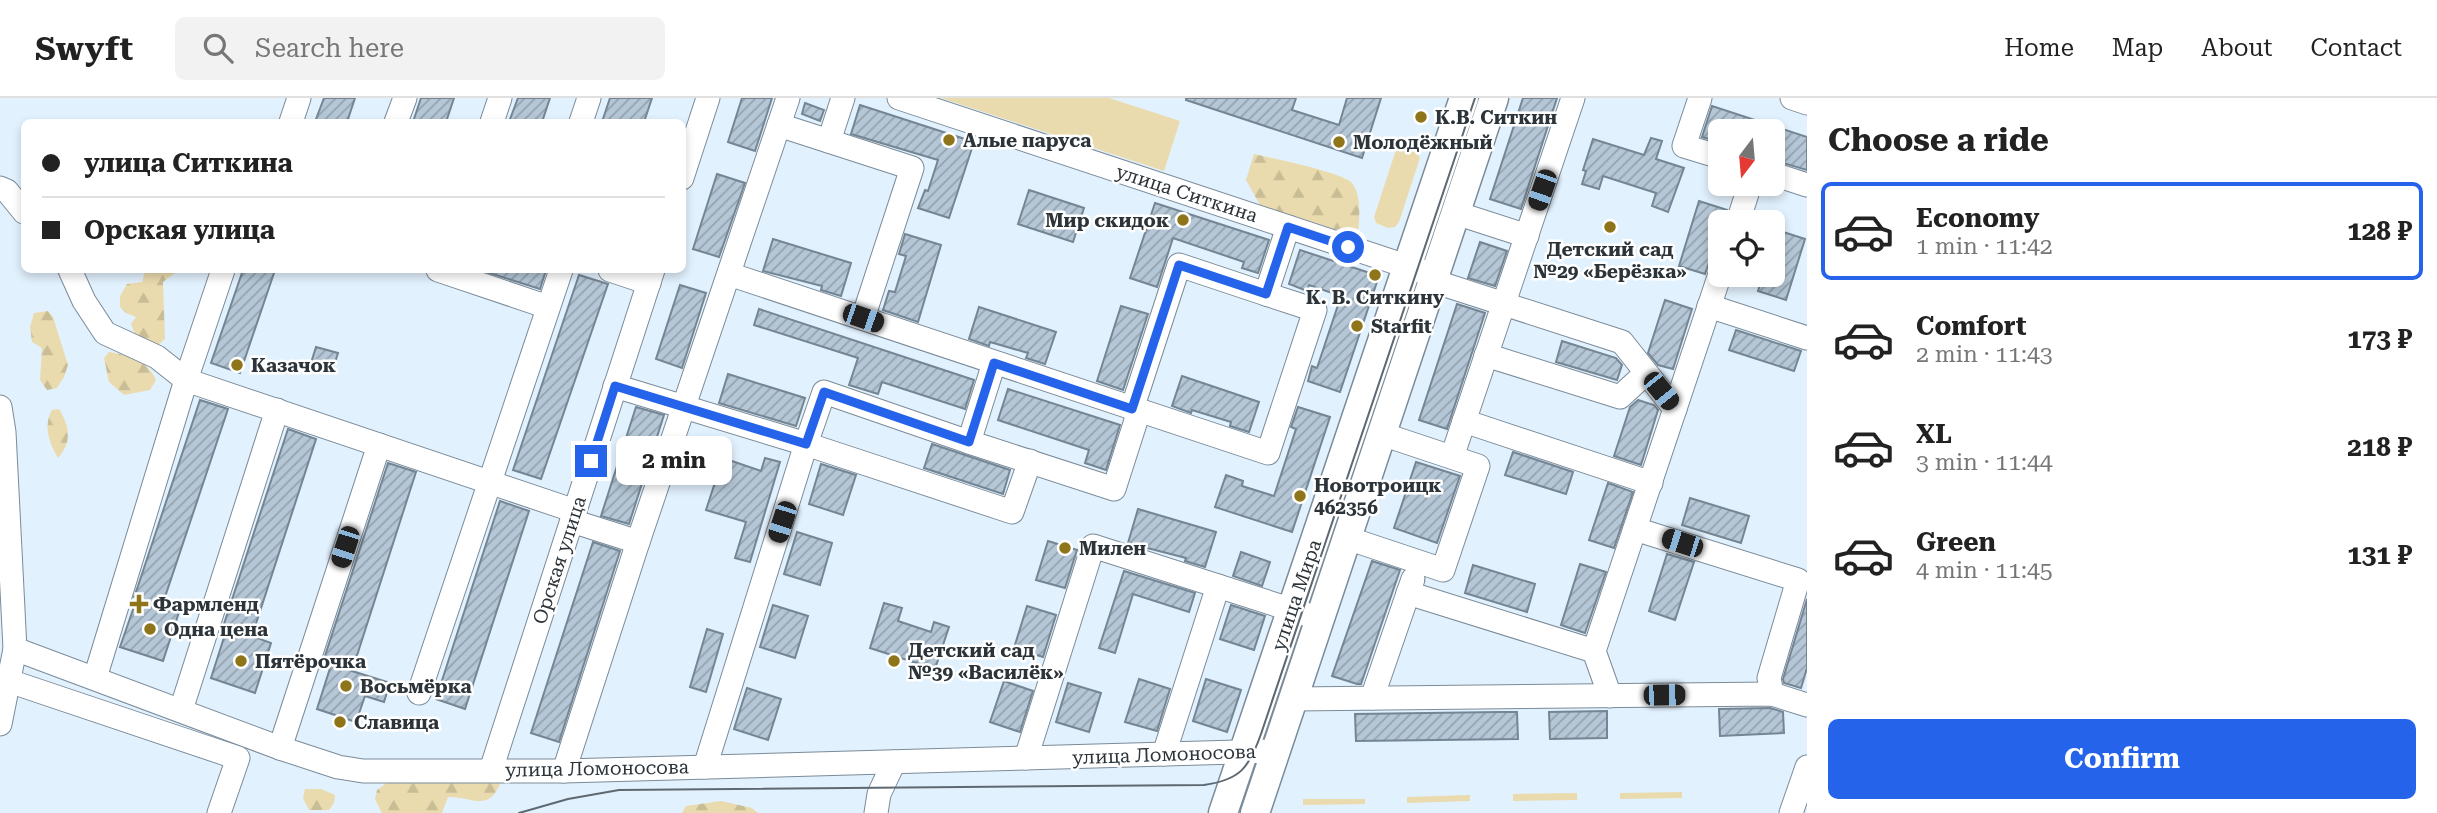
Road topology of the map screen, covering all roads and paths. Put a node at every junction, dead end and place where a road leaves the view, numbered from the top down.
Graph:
1 (299, 98) edge
2 (405, 98) edge
3 (500, 98) edge
4 (589, 98) edge
5 (708, 98) edge
6 (788, 98) edge
7 (844, 98) edge
8 (899, 98) edge
9 (1464, 98) edge
10 (1494, 98) edge
11 (1573, 98) edge
12 (1700, 98) edge
13 (1792, 98) edge
14 (1807, 103) edge
15 (292, 119) edge
16 (397, 119) edge
17 (493, 119) edge
18 (582, 119) edge
19 (779, 125) junction
20 (829, 141) junction
21 (1708, 153) edge
22 (686, 166) edge
23 (1785, 178) edge
24 (1807, 185) edge
25 (0, 188) edge
26 (21, 208) edge
27 (1456, 213) junction
28 (1288, 227) junction
29 (1527, 236) junction
30 (1407, 266) junction
31 (71, 273) edge
32 (222, 273) edge
33 (447, 273) edge
34 (560, 273) edge
35 (630, 273) edge
36 (729, 274) junction
37 (651, 276) edge
38 (1434, 278) junction
39 (1716, 287) edge
40 (1266, 294) junction
41 (1504, 304) junction
42 (1709, 306) junction
43 (548, 307) junction
44 (863, 318) junction
45 (1807, 338) edge
46 (1486, 355) junction
47 (994, 363) junction
48 (1646, 373) junction
49 (186, 380) junction
50 (615, 386) junction
51 (0, 407) edge
52 (683, 408) junction
53 (1675, 409) junction
54 (277, 410) junction
55 (1135, 410) junction
56 (1464, 421) junction
57 (1382, 434) junction
58 (969, 442) junction
59 (806, 444) junction
60 (379, 445) junction
61 (1452, 457) junction
62 (1030, 461) junction
63 (489, 482) junction
64 (1650, 483) junction
65 (573, 516) junction
66 (1635, 528) junction
67 (1347, 538) junction
68 (638, 542) junction
69 (1419, 561) junction
70 (1218, 586) junction
71 (1408, 593) junction
72 (1291, 610) junction
73 (1320, 620) junction
74 (15, 649) junction
75 (1594, 651) junction
76 (94, 678) junction
77 (9, 681) junction
78 (419, 693) dead end
79 (1772, 694) junction
80 (1610, 696) junction
81 (1371, 698) junction
82 (1294, 699) junction
83 (1807, 705) edge
84 (181, 710) junction
85 (0, 724) edge
86 (280, 748) junction
87 (1276, 751) junction
88 (1243, 752) junction
89 (1164, 754) junction
90 (1026, 758) junction
91 (894, 762) junction
92 (705, 767) junction
93 (1807, 767) edge
94 (491, 770) junction
95 (564, 771) junction
96 (219, 813) edge
97 (876, 813) edge
98 (1223, 813) edge
99 (1255, 813) edge
100 (1791, 813) edge

1 - 15 street
2 - 16 street
3 - 17 street
4 - 18 street
5 - 22 street
6 - 19 street
7 - 20 street
8 - 28 street, улица Ситкина
9 - 30 main road, улица Мира
10 - 27 main road, улица Мира
11 - 29 street
12 - 21 street
13 - 14 street
19 - 20 street
19 - 36 street
20 - 44 street
23 - 24 street
25 - 26 street
27 - 29 street
27 - 38 main road, улица Мира
28 - 30 street, улица Ситкина
28 - 40 street
29 - 41 street
30 - 38 street, улица Ситкина
30 - 72 main road, улица Мира
31 - 49 street
32 - 49 street
33 - 43 street
34 - 43 street
35 - 37 street
36 - 44 street
36 - 52 street
37 - 50 street, Орская улица
38 - 41 street, улица Ситкина
38 - 57 main road, улица Мира
39 - 42 street
40 - 55 street
40 - 55 street
41 - 46 street
41 - 48 street, улица Ситкина
42 - 45 street
42 - 53 street
43 - 63 street
44 - 47 street
46 - 48 street
46 - 56 street
47 - 55 street
47 - 58 street
48 - 53 street, улица Ситкина
49 - 54 street
49 - 76 street
50 - 52 street
50 - 65 street, Орская улица
51 - 74 street
52 - 59 street
52 - 68 street
53 - 64 street
54 - 60 street
54 - 84 street
55 - 62 street
56 - 61 street
56 - 64 street
57 - 61 street
57 - 67 main road, улица Мира
58 - 59 street
58 - 62 street
59 - 62 street
59 - 92 street
60 - 63 street
60 - 86 street
61 - 69 street
63 - 65 street
63 - 78 street
64 - 66 street
65 - 68 street
65 - 94 street, Орская улица
66 - 75 street
66 - 79 street
67 - 69 street
67 - 73 main road, улица Мира
68 - 95 street
69 - 71 street
70 - 72 street
70 - 89 street
70 - 90 street
71 - 75 street
71 - 81 street
72 - 73 street
72 - 88 main road, улица Мира
73 - 82 main road, улица Мира
74 - 76 street, улица Ломоносова
74 - 77 street
75 - 80 street
76 - 84 street, улица Ломоносова
77 - 85 street
77 - 96 street
79 - 80 street
79 - 83 street
80 - 81 street
81 - 82 street
82 - 87 main road, улица Мира
84 - 86 street, улица Ломоносова
86 - 94 street, улица Ломоносова
87 - 88 street, улица Ломоносова
87 - 99 main road, улица Мира
88 - 89 street, улица Ломоносова
88 - 98 main road, улица Мира
89 - 90 street, улица Ломоносова
90 - 91 street, улица Ломоносова
91 - 92 street, улица Ломоносова
91 - 97 street
92 - 95 street, улица Ломоносова
93 - 100 street
94 - 95 street, улица Ломоносова

